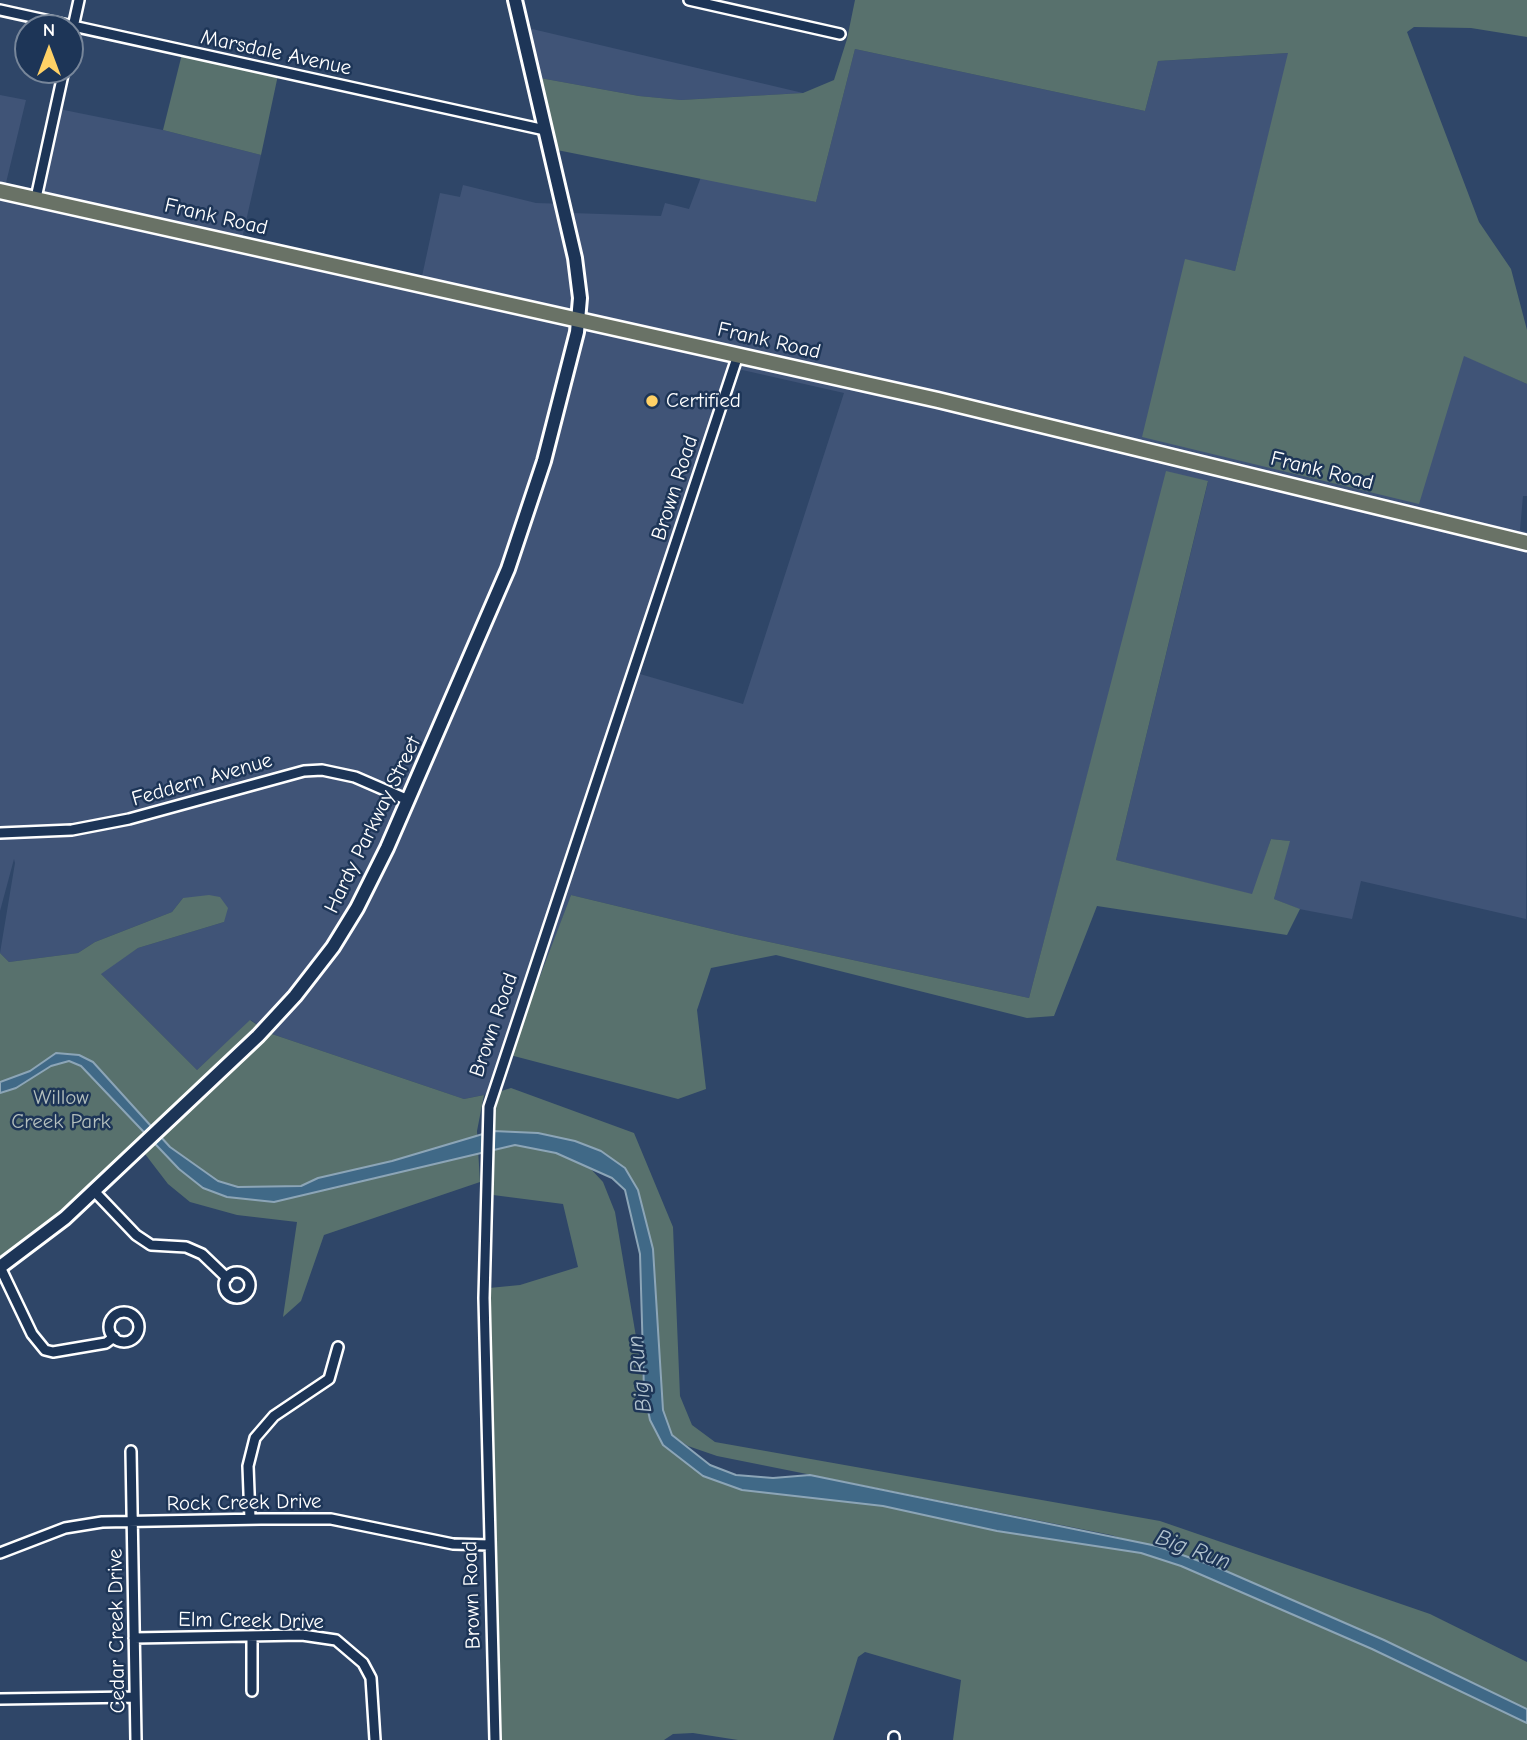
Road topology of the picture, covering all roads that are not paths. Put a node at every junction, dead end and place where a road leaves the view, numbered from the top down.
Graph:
1 (515, 0) edge
2 (689, 0) edge
3 (0, 10) edge
4 (18, 14) edge
5 (84, 28) edge
6 (840, 34) dead end
7 (61, 84) edge
8 (545, 130) junction
9 (0, 191) edge
10 (36, 198) junction
11 (579, 319) junction
12 (738, 355) junction
13 (1527, 543) edge
14 (408, 800) junction
15 (0, 834) edge
16 (94, 1191) junction
17 (0, 1267) edge
18 (227, 1278) dead end
19 (114, 1337) dead end
20 (338, 1347) dead end
21 (131, 1451) dead end
22 (250, 1519) junction
23 (133, 1521) junction
24 (490, 1545) junction
25 (0, 1552) edge
26 (252, 1636) junction
27 (134, 1638) junction
28 (252, 1691) dead end
29 (135, 1697) junction
30 (0, 1699) edge
31 (136, 1740) edge
32 (375, 1740) edge
33 (495, 1740) edge

1 - 8 main road
2 - 6 street
3 - 4 street, Marsdale Avenue
5 - 8 street, Marsdale Avenue
7 - 10 street
8 - 11 main road
9 - 10 main road, Frank Road
10 - 11 main road, Frank Road
11 - 12 main road, Frank Road
11 - 14 main road, Hardy Parkway Street
12 - 13 main road, Frank Road
12 - 24 street, Brown Road
14 - 15 street, Feddern Avenue
14 - 16 main road, Hardy Parkway Street
16 - 17 main road, Hardy Parkway Street
16 - 18 street
17 - 19 street
20 - 22 street
21 - 23 street, Cedar Creek Drive
22 - 23 street, Rock Creek Drive
22 - 24 street, Rock Creek Drive
23 - 25 street, Rock Creek Drive
23 - 27 street, Cedar Creek Drive
24 - 33 street, Brown Road
26 - 27 street, Elm Creek Drive
26 - 28 street
26 - 32 street, Elm Creek Drive
27 - 29 street, Cedar Creek Drive
29 - 30 street
29 - 31 street, Cedar Creek Drive

